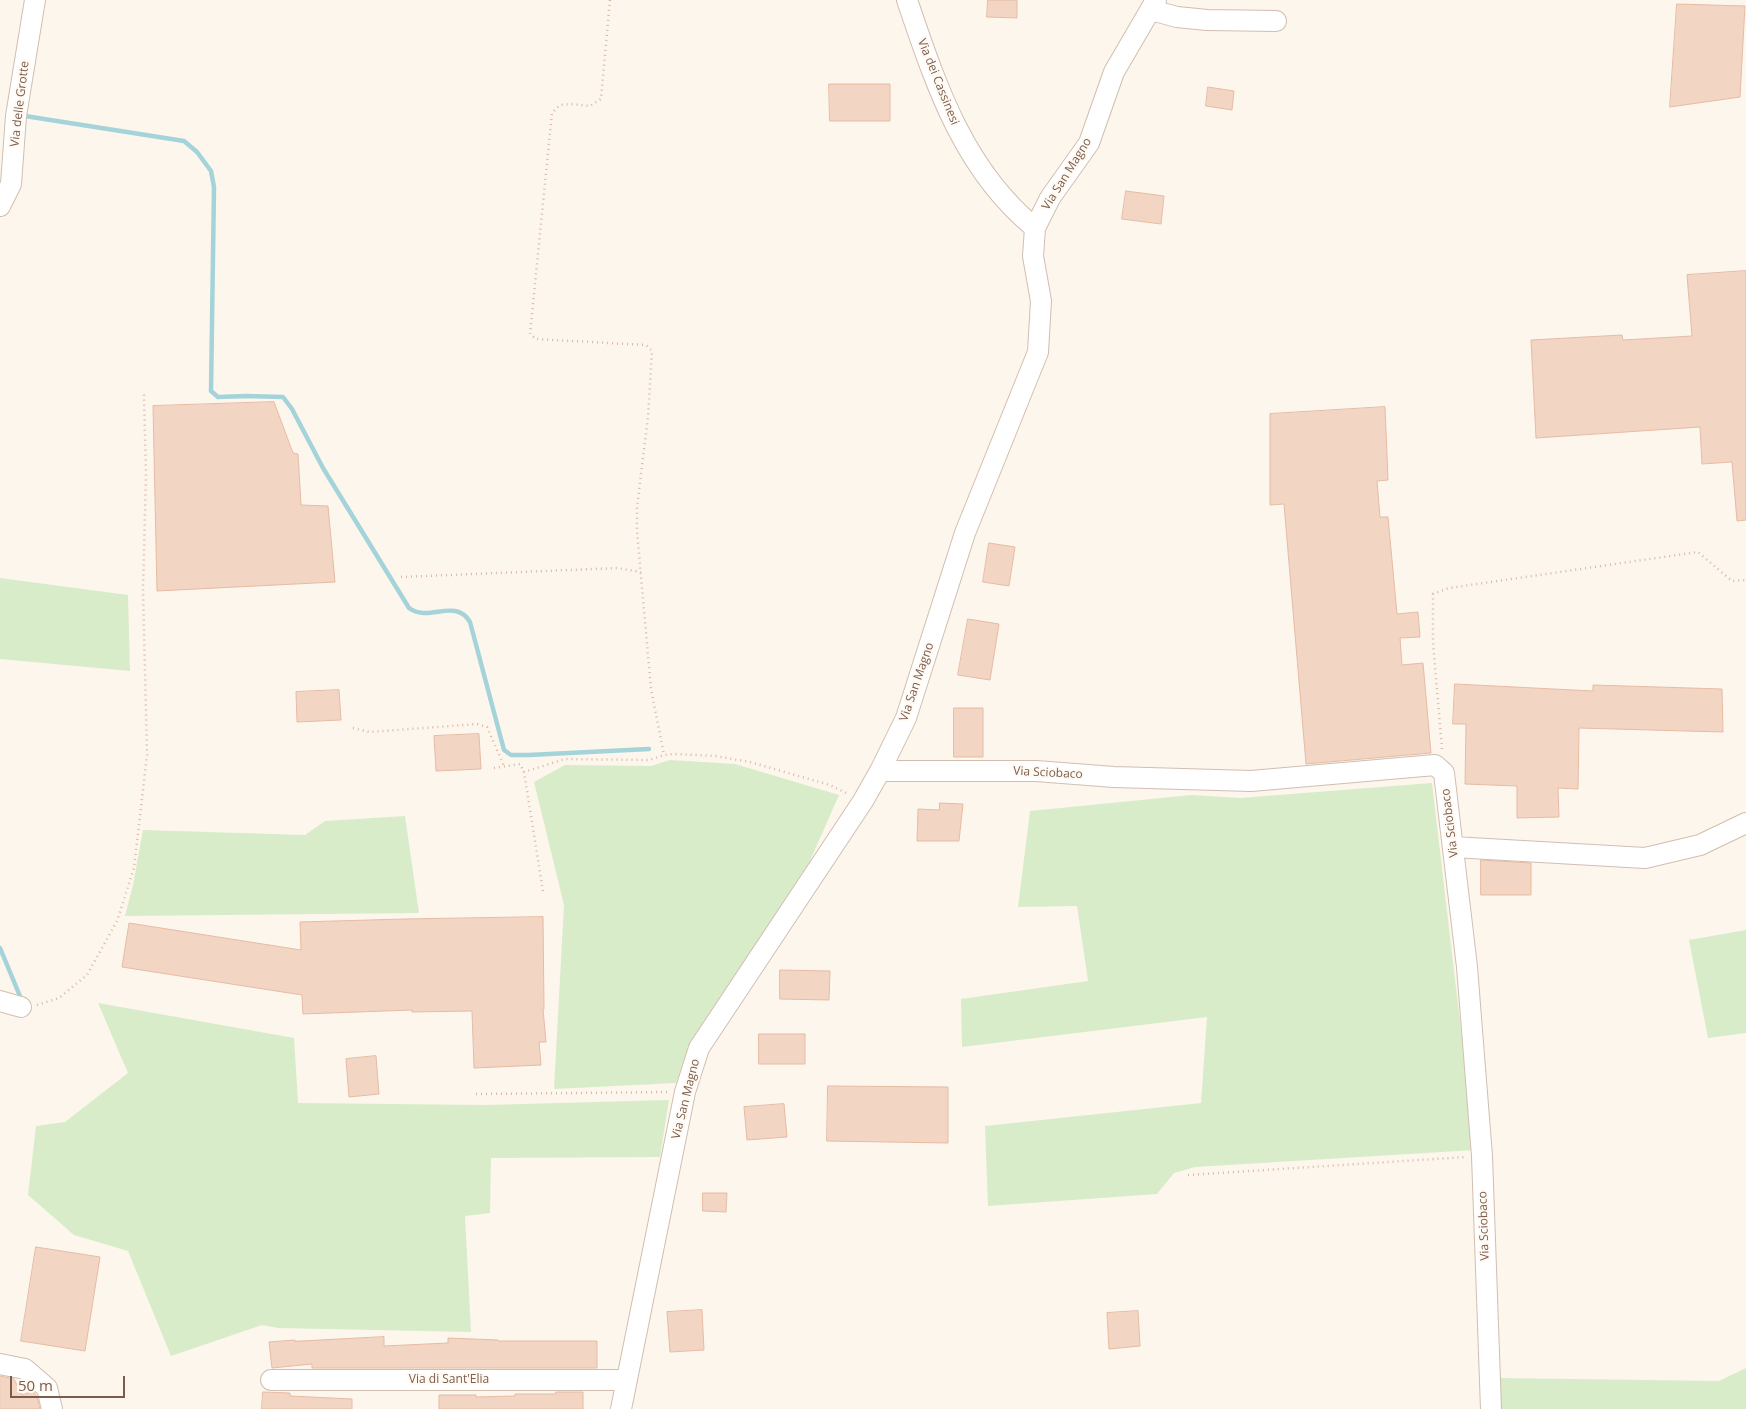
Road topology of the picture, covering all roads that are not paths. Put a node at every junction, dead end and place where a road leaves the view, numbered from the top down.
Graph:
1 (35, 0) edge
2 (907, 0) edge
3 (1154, 5) edge
4 (1276, 22) dead end
5 (0, 206) edge
6 (1036, 228) junction
7 (880, 771) junction
8 (1746, 823) edge
9 (1452, 847) junction
10 (0, 1001) edge
11 (26, 1007) road end
12 (0, 1364) edge
13 (271, 1380) dead end
14 (627, 1380) junction
15 (52, 1409) edge
16 (621, 1409) edge
17 (1491, 1409) edge

1 - 5 street, Via delle Grotte
2 - 6 street, Via dei Cassinesi
3 - 4 street
3 - 6 street, Via San Magno
6 - 7 street, Via San Magno
7 - 9 street, Via Sciobaco
7 - 14 street, Via San Magno
8 - 9 street
9 - 17 street, Via Sciobaco
10 - 11 street
12 - 15 street
13 - 14 street, Via di Sant'Elia
14 - 16 street, Via San Magno

